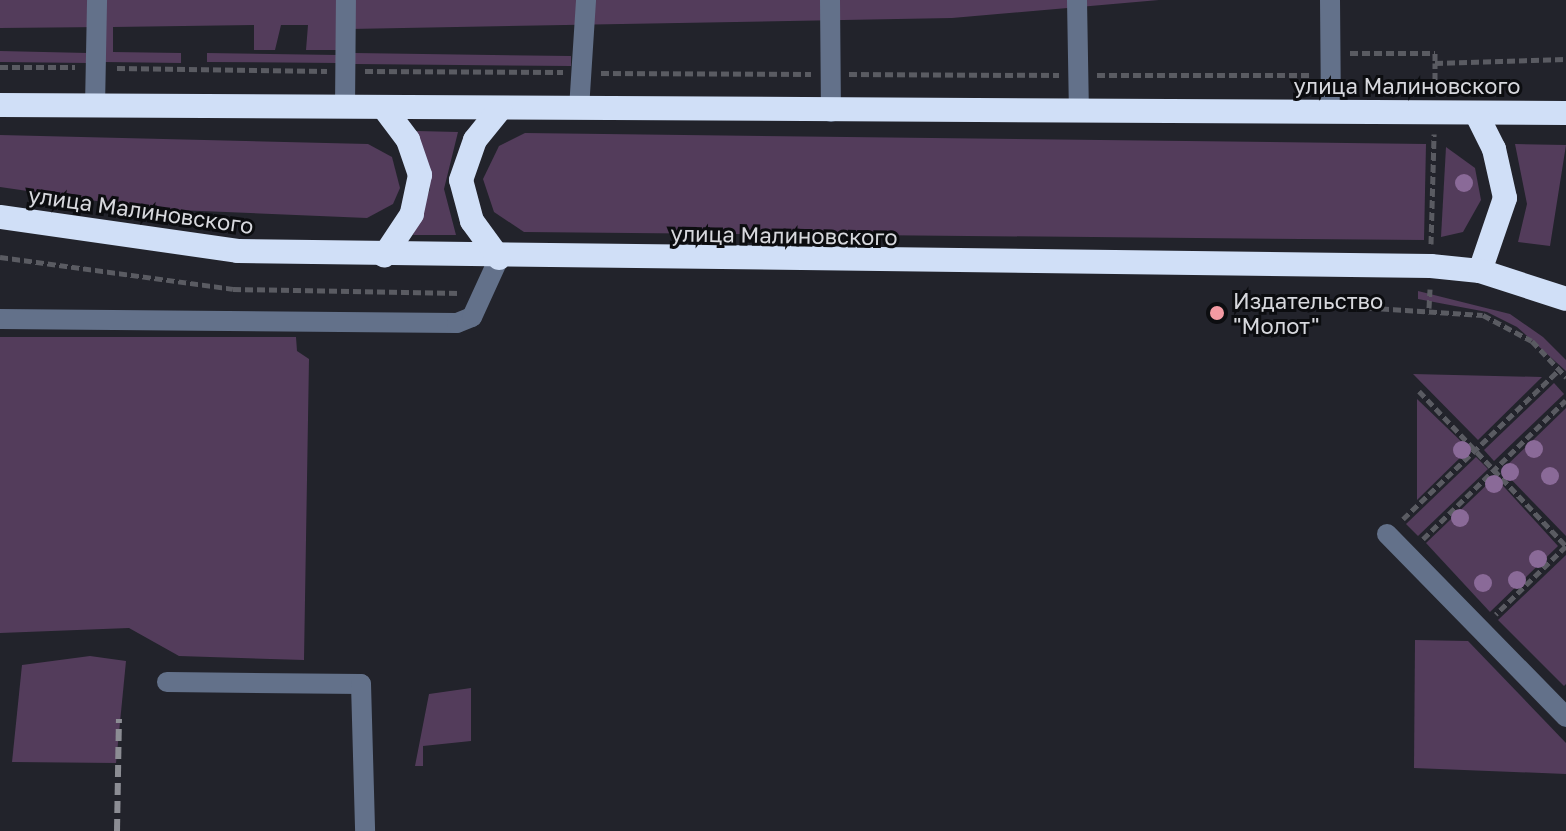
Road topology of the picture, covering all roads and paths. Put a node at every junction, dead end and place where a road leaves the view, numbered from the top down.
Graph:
1 (97, 0) edge
2 (346, 0) edge
3 (586, 0) edge
4 (830, 0) edge
5 (1077, 0) edge
6 (1330, 0) edge
7 (1566, 59) edge
8 (1435, 63) junction
9 (1331, 64) junction
10 (0, 67) edge
11 (96, 67) junction
12 (345, 71) junction
13 (582, 73) junction
14 (831, 74) junction
15 (1078, 75) junction
16 (0, 105) edge
17 (95, 107) junction
18 (345, 108) junction
19 (384, 108) junction
20 (500, 109) junction
21 (579, 109) junction
22 (1079, 111) junction
23 (1331, 111) junction
24 (831, 112) junction
25 (1435, 112) junction
26 (1476, 113) junction
27 (1566, 113) edge
28 (0, 217) edge
29 (384, 256) junction
30 (0, 257) edge
31 (499, 258) junction
32 (1431, 266) junction
33 (1480, 271) junction
34 (483, 294) junction
35 (1566, 299) edge
36 (1249, 300) dead end
37 (1429, 308) junction
38 (0, 319) edge
39 (1559, 370) junction
40 (1566, 377) edge
41 (1419, 391) dead end
42 (1566, 400) edge
43 (1475, 451) junction
44 (1494, 470) junction
45 (1387, 534) joint
46 (1566, 546) edge
47 (1408, 554) junction
48 (1481, 629) junction
49 (167, 682) dead end
50 (1566, 717) edge
51 (365, 831) edge

1 - 11 street
2 - 12 street
3 - 13 street
4 - 14 street
5 - 15 street
6 - 9 street
7 - 8 path
8 - 9 path
8 - 25 path
9 - 15 path
9 - 23 street
10 - 11 path
11 - 12 path
11 - 17 street
12 - 13 path
12 - 18 street
13 - 14 path
13 - 21 street
14 - 15 path
14 - 24 street
15 - 22 street
16 - 17 highway, улица Малиновского
17 - 18 highway, улица Малиновского
18 - 19 highway, улица Малиновского
19 - 20 highway, улица Малиновского
19 - 29 highway
20 - 21 highway, улица Малиновского
20 - 31 highway
21 - 24 highway, улица Малиновского
22 - 23 highway, улица Малиновского
22 - 24 highway, улица Малиновского
23 - 25 highway, улица Малиновского
25 - 26 highway, улица Малиновского
25 - 32 path
26 - 27 highway, улица Малиновского
26 - 33 highway
28 - 29 highway, улица Малиновского
29 - 31 highway, улица Малиновского
30 - 34 path
31 - 32 highway, улица Малиновского
31 - 34 street
32 - 33 highway, улица Малиновского
32 - 37 path
33 - 35 highway, улица Малиновского
34 - 38 street
36 - 37 path
37 - 39 path
39 - 40 path
39 - 43 path
41 - 43 path
42 - 44 path
43 - 44 path
43 - 45 path
44 - 46 path
44 - 47 path
45 - 47 street
46 - 48 path
47 - 48 street
48 - 50 street
49 - 51 street

